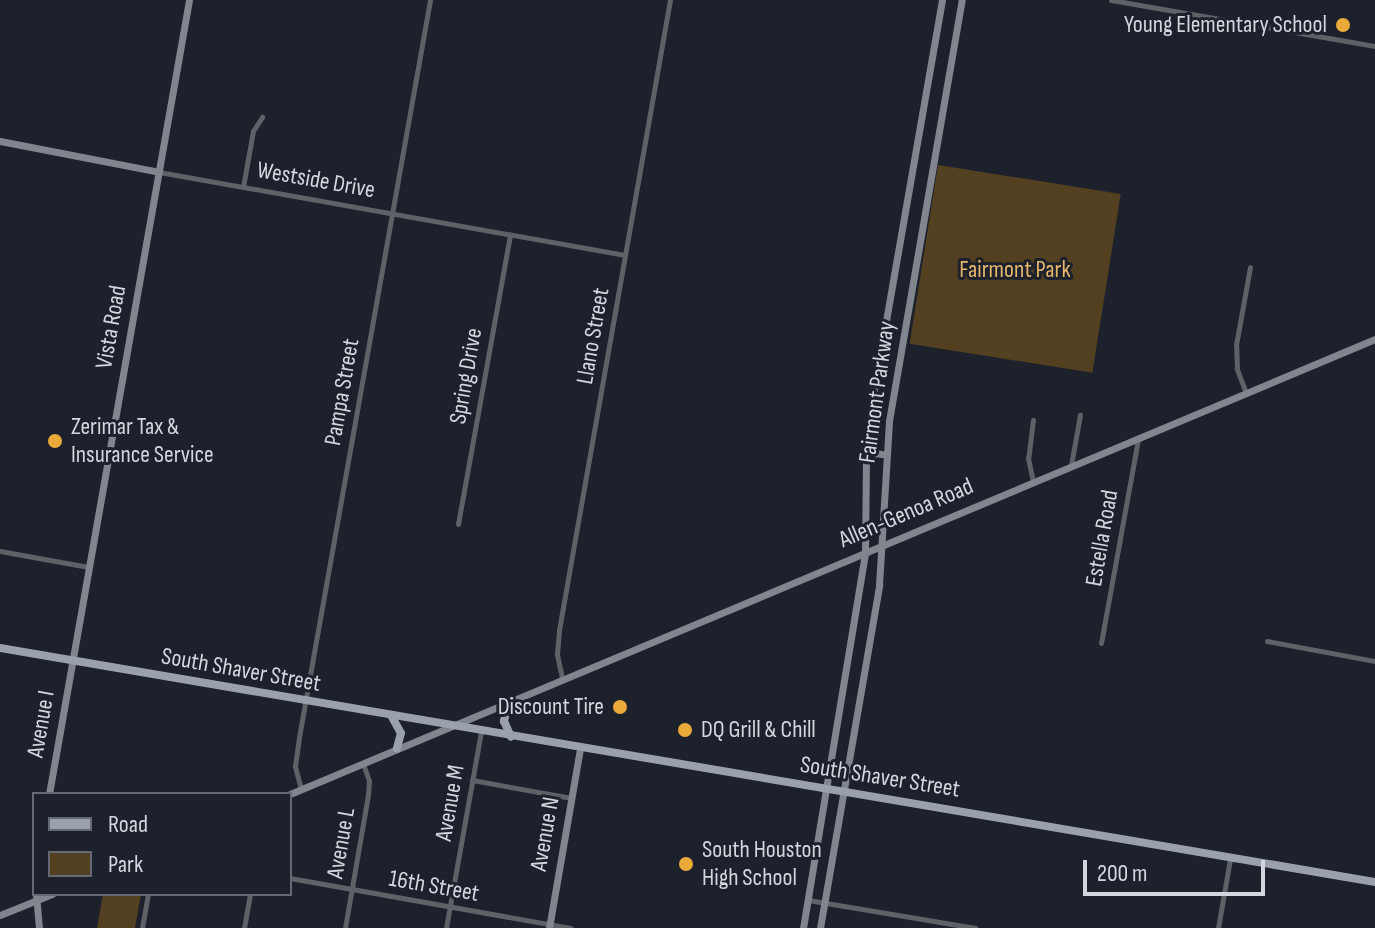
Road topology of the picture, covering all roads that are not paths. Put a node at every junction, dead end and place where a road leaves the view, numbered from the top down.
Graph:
1 (189, 0) edge
2 (430, 0) edge
3 (670, 0) edge
4 (942, 0) edge
5 (962, 0) edge
6 (1111, 0) edge
7 (1375, 46) edge
8 (262, 117) dead end
9 (0, 141) edge
10 (916, 150) junction
11 (935, 153) junction
12 (159, 172) junction
13 (243, 187) junction
14 (392, 214) junction
15 (510, 235) junction
16 (625, 255) junction
17 (898, 257) junction
18 (916, 259) junction
19 (1250, 267) dead end
20 (1375, 339) edge
21 (1246, 394) junction
22 (1080, 415) dead end
23 (1033, 420) dead end
24 (1138, 440) junction
25 (867, 444) junction
26 (887, 455) junction
27 (1071, 465) junction
28 (1033, 481) junction
29 (458, 524) dead end
30 (882, 545) junction
31 (0, 551) edge
32 (865, 553) junction
33 (90, 567) junction
34 (1267, 641) dead end
35 (1101, 643) dead end
36 (849, 647) junction
37 (0, 648) edge
38 (868, 650) junction
39 (73, 661) junction
40 (1375, 661) edge
41 (562, 678) junction
42 (305, 701) junction
43 (509, 701) junction
44 (392, 717) junction
45 (451, 726) junction
46 (481, 732) junction
47 (511, 737) junction
48 (397, 748) junction
49 (580, 748) junction
50 (363, 764) junction
51 (472, 780) junction
52 (301, 789) junction
53 (827, 789) junction
54 (49, 792) edge
55 (843, 792) junction
56 (292, 793) edge
57 (571, 798) junction
58 (816, 849) junction
59 (1230, 859) junction
60 (830, 868) junction
61 (292, 878) edge
62 (1375, 882) edge
63 (351, 889) junction
64 (148, 896) edge
65 (250, 896) edge
66 (36, 897) edge
67 (808, 900) junction
68 (824, 903) junction
69 (450, 907) junction
70 (0, 915) edge
71 (903, 917) junction
72 (549, 926) edge
73 (39, 928) edge
74 (142, 928) edge
75 (244, 928) edge
76 (345, 928) edge
77 (446, 928) edge
78 (571, 928) edge
79 (803, 928) edge
80 (820, 928) edge
81 (901, 928) edge
82 (976, 928) edge
83 (1218, 928) edge

1 - 12 main road, Vista Road
2 - 14 street, Pampa Street
3 - 16 street, Llano Street
4 - 10 main road, Fairmont Parkway
5 - 11 main road, Fairmont Parkway
6 - 7 street
8 - 13 street
9 - 12 main road, Westside Drive
10 - 11 main road
10 - 17 main road, Fairmont Parkway
11 - 18 main road, Fairmont Parkway
12 - 13 street, Westside Drive
12 - 33 main road, Vista Road
13 - 14 street, Westside Drive
14 - 15 street, Westside Drive
14 - 42 street, Pampa Street
15 - 16 street, Westside Drive
15 - 29 street, Spring Drive
16 - 41 street, Llano Street
17 - 18 main road
17 - 25 main road, Fairmont Parkway
18 - 26 main road, Fairmont Parkway
19 - 21 street
20 - 21 main road, Allen-Genoa Road
21 - 24 main road, Allen-Genoa Road
22 - 27 street
23 - 28 street
24 - 27 main road, Allen-Genoa Road
24 - 35 street, Estella Road
25 - 26 main road
25 - 32 main road, Fairmont Parkway
26 - 30 main road, Fairmont Parkway
27 - 28 main road, Allen-Genoa Road
28 - 30 main road, Allen-Genoa Road
30 - 32 main road, Allen-Genoa Road
30 - 38 main road, Fairmont Parkway
31 - 33 street
32 - 36 main road, Fairmont Parkway
32 - 41 main road, Allen-Genoa Road
33 - 39 main road, Vista Road
34 - 40 street
36 - 38 main road
36 - 53 main road, Fairmont Parkway
37 - 39 main road, South Shaver Street
38 - 55 main road, Fairmont Parkway
39 - 42 main road, South Shaver Street
39 - 54 main road, Avenue I
41 - 43 main road, Allen-Genoa Road
42 - 44 main road, South Shaver Street
42 - 52 street, Pampa Street
43 - 45 main road, Allen-Genoa Road
43 - 47 main road
44 - 45 main road, South Shaver Street
44 - 48 main road
45 - 46 main road, South Shaver Street
45 - 48 main road, Allen-Genoa Road
46 - 47 main road, South Shaver Street
46 - 51 street, Avenue M
47 - 49 main road, South Shaver Street
48 - 50 main road, Allen-Genoa Road
49 - 53 main road, South Shaver Street
49 - 57 main road, Avenue N
50 - 52 main road, Allen-Genoa Road
50 - 63 street, Avenue L
51 - 57 street
51 - 69 street, Avenue M
52 - 56 main road, Allen-Genoa Road
53 - 55 main road, South Shaver Street
53 - 58 main road, Fairmont Parkway
55 - 59 main road, South Shaver Street
55 - 60 main road, Fairmont Parkway
57 - 72 main road, Avenue N
58 - 60 main road
58 - 67 main road, Fairmont Parkway
59 - 62 main road, South Shaver Street
59 - 83 street
60 - 68 main road, Fairmont Parkway
61 - 63 street, 16th Street
63 - 69 street, 16th Street
63 - 76 street, Avenue L
64 - 74 street
65 - 75 street
66 - 70 main road
66 - 73 main road
67 - 68 street
67 - 79 main road, Fairmont Parkway
68 - 71 street
68 - 80 main road, Fairmont Parkway
69 - 72 street, 16th Street
69 - 77 street, Avenue M
71 - 81 street
71 - 82 street
72 - 78 street, 16th Street

